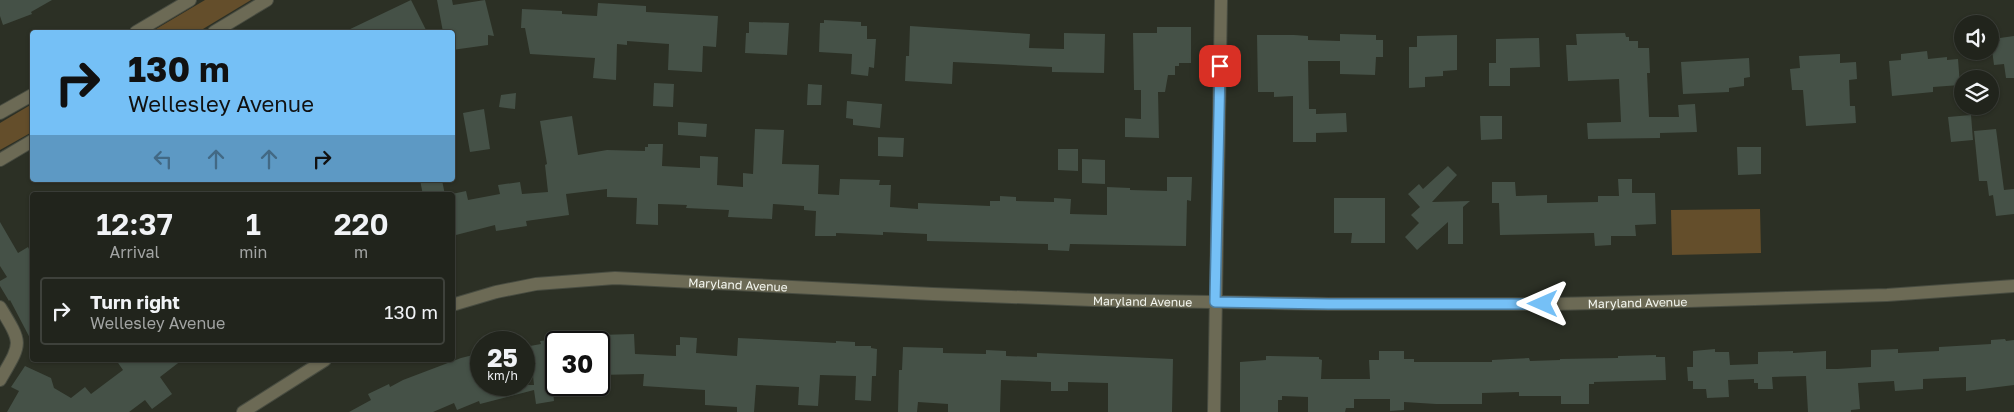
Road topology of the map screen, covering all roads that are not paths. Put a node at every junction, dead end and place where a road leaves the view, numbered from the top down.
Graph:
1 (190, 0) edge
2 (267, 0) edge
3 (1221, 0) edge
4 (139, 30) edge
5 (217, 30) edge
6 (30, 95) edge
7 (0, 113) edge
8 (30, 142) edge
9 (0, 160) edge
10 (2014, 286) edge
11 (1215, 302) junction
12 (455, 304) edge
13 (0, 307) edge
14 (322, 362) edge
15 (0, 380) edge
16 (243, 412) edge
17 (1214, 412) edge

1 - 4 street
2 - 5 street
3 - 11 street
6 - 7 street
8 - 9 street
10 - 11 street, Maryland Avenue
11 - 12 street, Maryland Avenue
11 - 17 street
13 - 15 street
14 - 16 street

